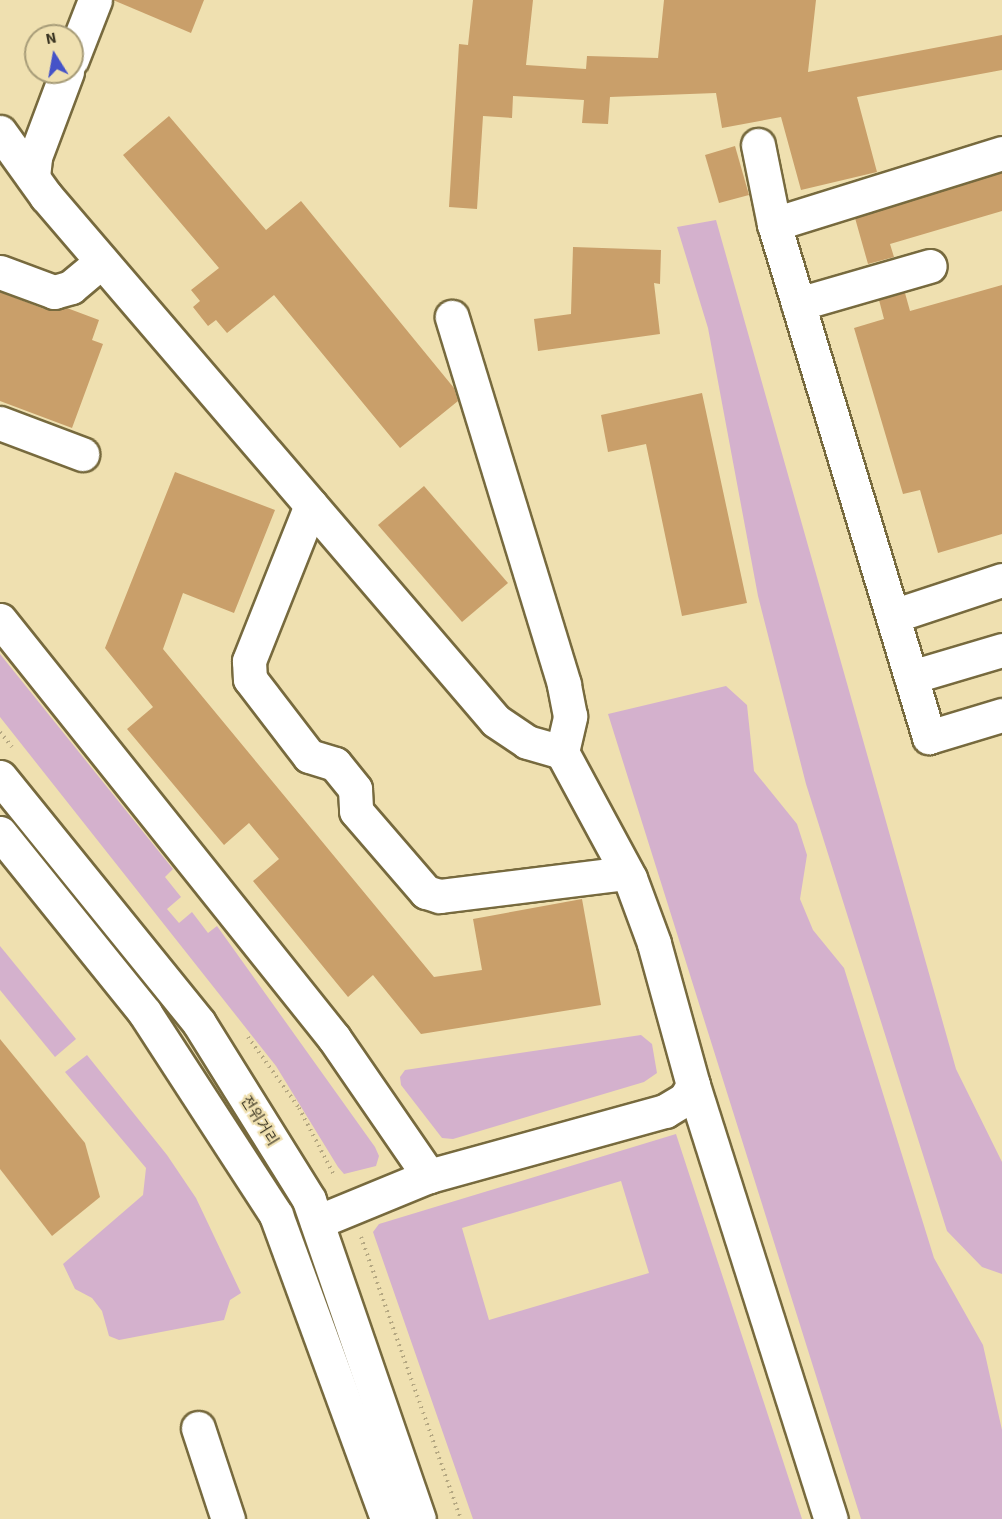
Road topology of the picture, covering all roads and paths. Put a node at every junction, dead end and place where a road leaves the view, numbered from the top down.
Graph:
1 (95, 0) edge
2 (84, 28) edge
3 (62, 84) edge
4 (0, 132) edge
5 (758, 146) dead end
6 (1002, 153) edge
7 (33, 177) junction
8 (774, 224) junction
9 (102, 261) junction
10 (930, 266) dead end
11 (0, 272) edge
12 (798, 304) junction
13 (452, 317) dead end
14 (0, 423) edge
15 (82, 454) dead end
16 (311, 505) junction
17 (1002, 580) edge
18 (893, 616) junction
19 (0, 620) edge
20 (1002, 650) edge
21 (911, 677) junction
22 (1002, 715) edge
23 (562, 752) junction
24 (0, 777) edge
25 (0, 833) edge
26 (627, 873) junction
27 (693, 1085) junction
28 (429, 1176) junction
29 (317, 1222) junction
30 (198, 1428) dead end
31 (228, 1519) edge
32 (387, 1519) edge
33 (419, 1519) edge
34 (831, 1519) edge

1 - 2 street
3 - 7 street
4 - 7 street
5 - 8 street
6 - 8 street
7 - 9 street
8 - 12 street
9 - 11 street
9 - 16 street
10 - 12 street
12 - 18 street
13 - 23 street
14 - 15 street
16 - 23 street
16 - 26 street
17 - 18 street
18 - 21 street
19 - 28 street
20 - 21 street
21 - 22 street
23 - 26 street
24 - 29 street, 전위거리
25 - 32 street
26 - 27 street
27 - 28 street
27 - 34 street
28 - 29 street
29 - 33 street, 전위거리
30 - 31 street

